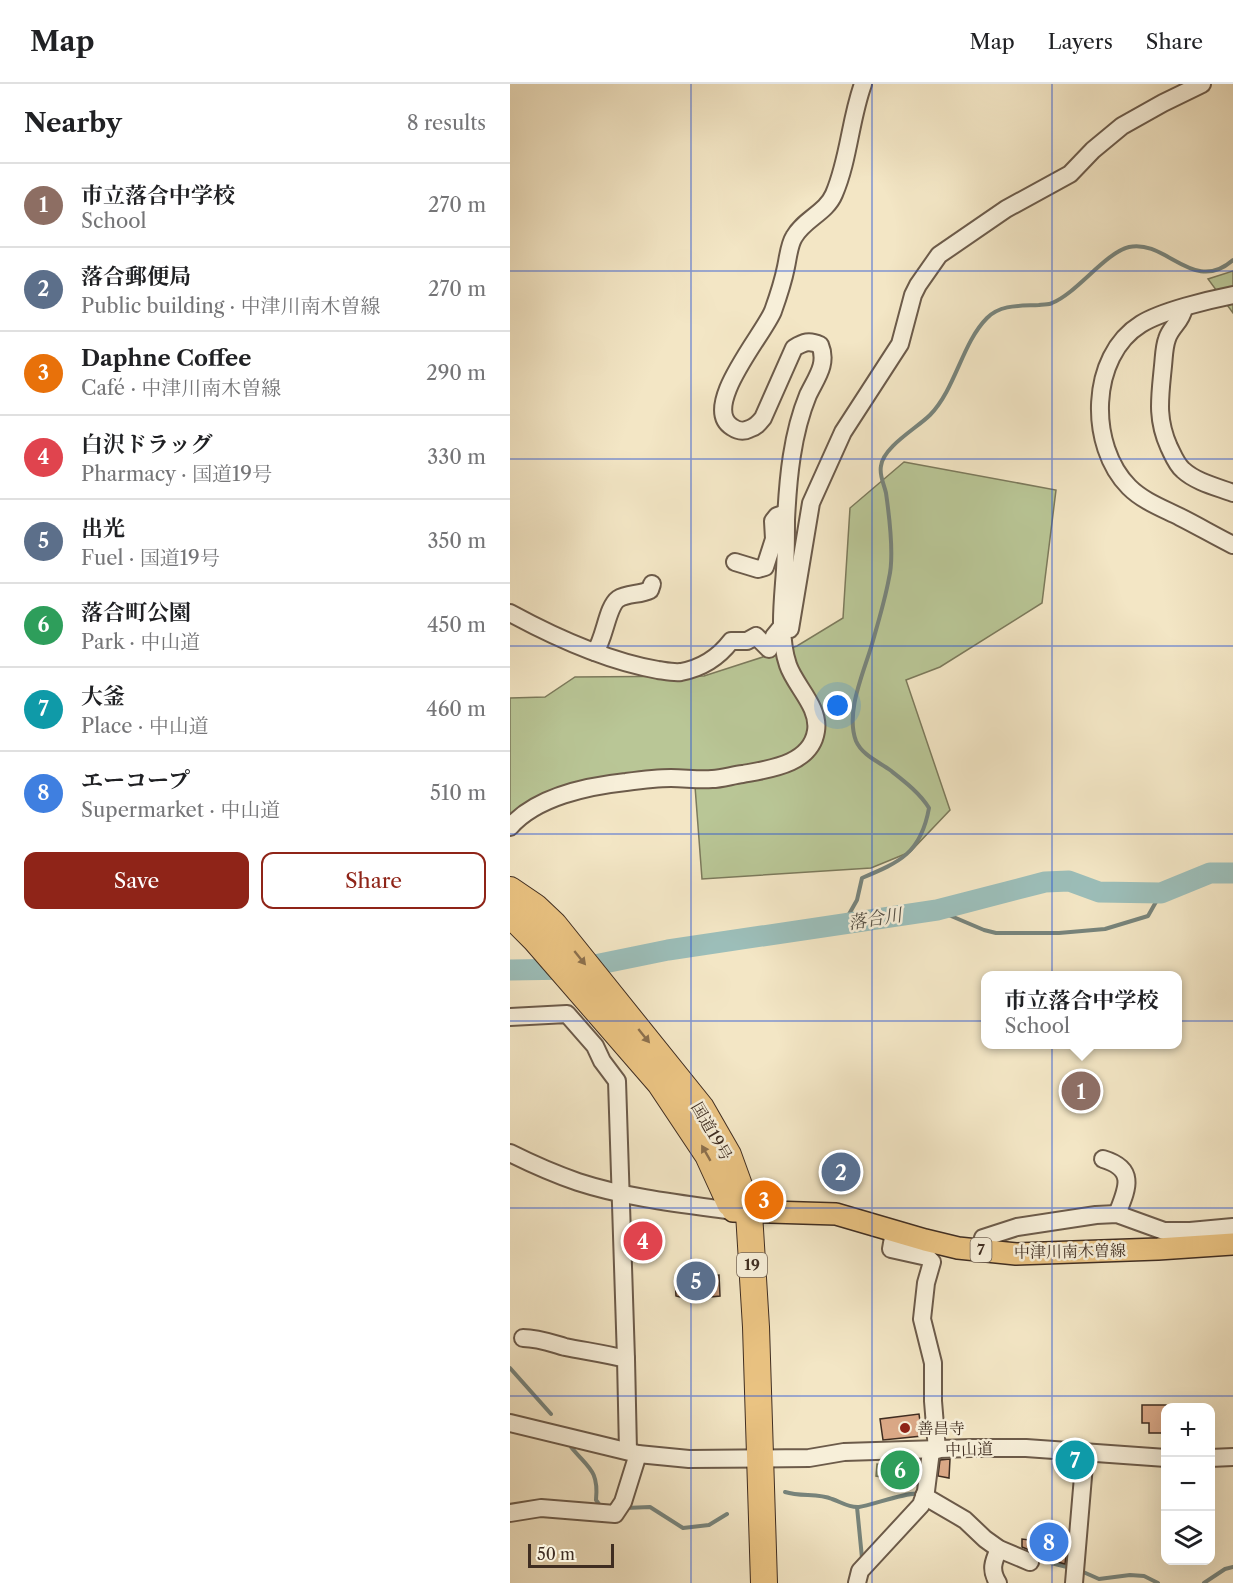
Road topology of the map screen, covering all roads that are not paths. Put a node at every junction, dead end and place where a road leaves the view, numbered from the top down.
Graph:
1 (863, 84) edge
2 (1202, 84) edge
3 (1233, 295) edge
4 (1185, 308) junction
5 (1233, 493) edge
6 (786, 513) junction
7 (1233, 545) edge
8 (735, 562) dead end
9 (652, 584) dead end
10 (510, 613) edge
11 (783, 632) junction
12 (595, 652) junction
13 (510, 827) edge
14 (510, 890) edge
15 (510, 914) edge
16 (545, 932) junction
17 (510, 1017) edge
18 (510, 1153) edge
19 (1103, 1159) dead end
20 (620, 1192) junction
21 (741, 1212) junction
22 (1117, 1214) junction
23 (1233, 1227) edge
24 (894, 1232) junction
25 (1233, 1244) edge
26 (980, 1250) junction
27 (524, 1338) dead end
28 (626, 1359) junction
29 (510, 1423) edge
30 (934, 1450) junction
31 (633, 1453) junction
32 (1085, 1453) junction
33 (1233, 1457) edge
34 (1161, 1458) edge
35 (1215, 1458) edge
36 (751, 1460) junction
37 (924, 1496) junction
38 (510, 1513) edge
39 (999, 1549) junction
40 (1030, 1562) dead end
41 (1075, 1573) edge
42 (748, 1583) edge
43 (764, 1583) edge
44 (857, 1583) edge
45 (998, 1583) edge

1 - 6 street
2 - 11 street
3 - 4 street
4 - 5 street
4 - 7 street
6 - 8 street
6 - 11 street
9 - 12 street
10 - 12 street
11 - 12 street
11 - 13 street
14 - 16 highway, 国道19号 / 19
15 - 16 highway, 国道19号 / 19
16 - 21 highway, 国道19号 / 19
17 - 20 street
18 - 20 street
19 - 22 street
20 - 21 street
20 - 28 street
21 - 24 main road, 中津川南木曽線 / 7
21 - 36 highway, 国道19号 / 19
22 - 23 street
22 - 26 street
24 - 26 main road, 中津川南木曽線 / 7
24 - 30 street
25 - 26 main road, 中津川南木曽線 / 7
27 - 28 street
28 - 31 street
29 - 31 street
30 - 32 street, 中山道
30 - 36 street
30 - 37 street, 中山道
31 - 36 street
31 - 38 street
32 - 34 street, 中山道
32 - 41 street
33 - 35 street
36 - 42 highway, 国道19号 / 19
36 - 43 highway, 国道19号 / 19
37 - 39 street
37 - 44 street, 中山道
39 - 40 street
39 - 45 street

